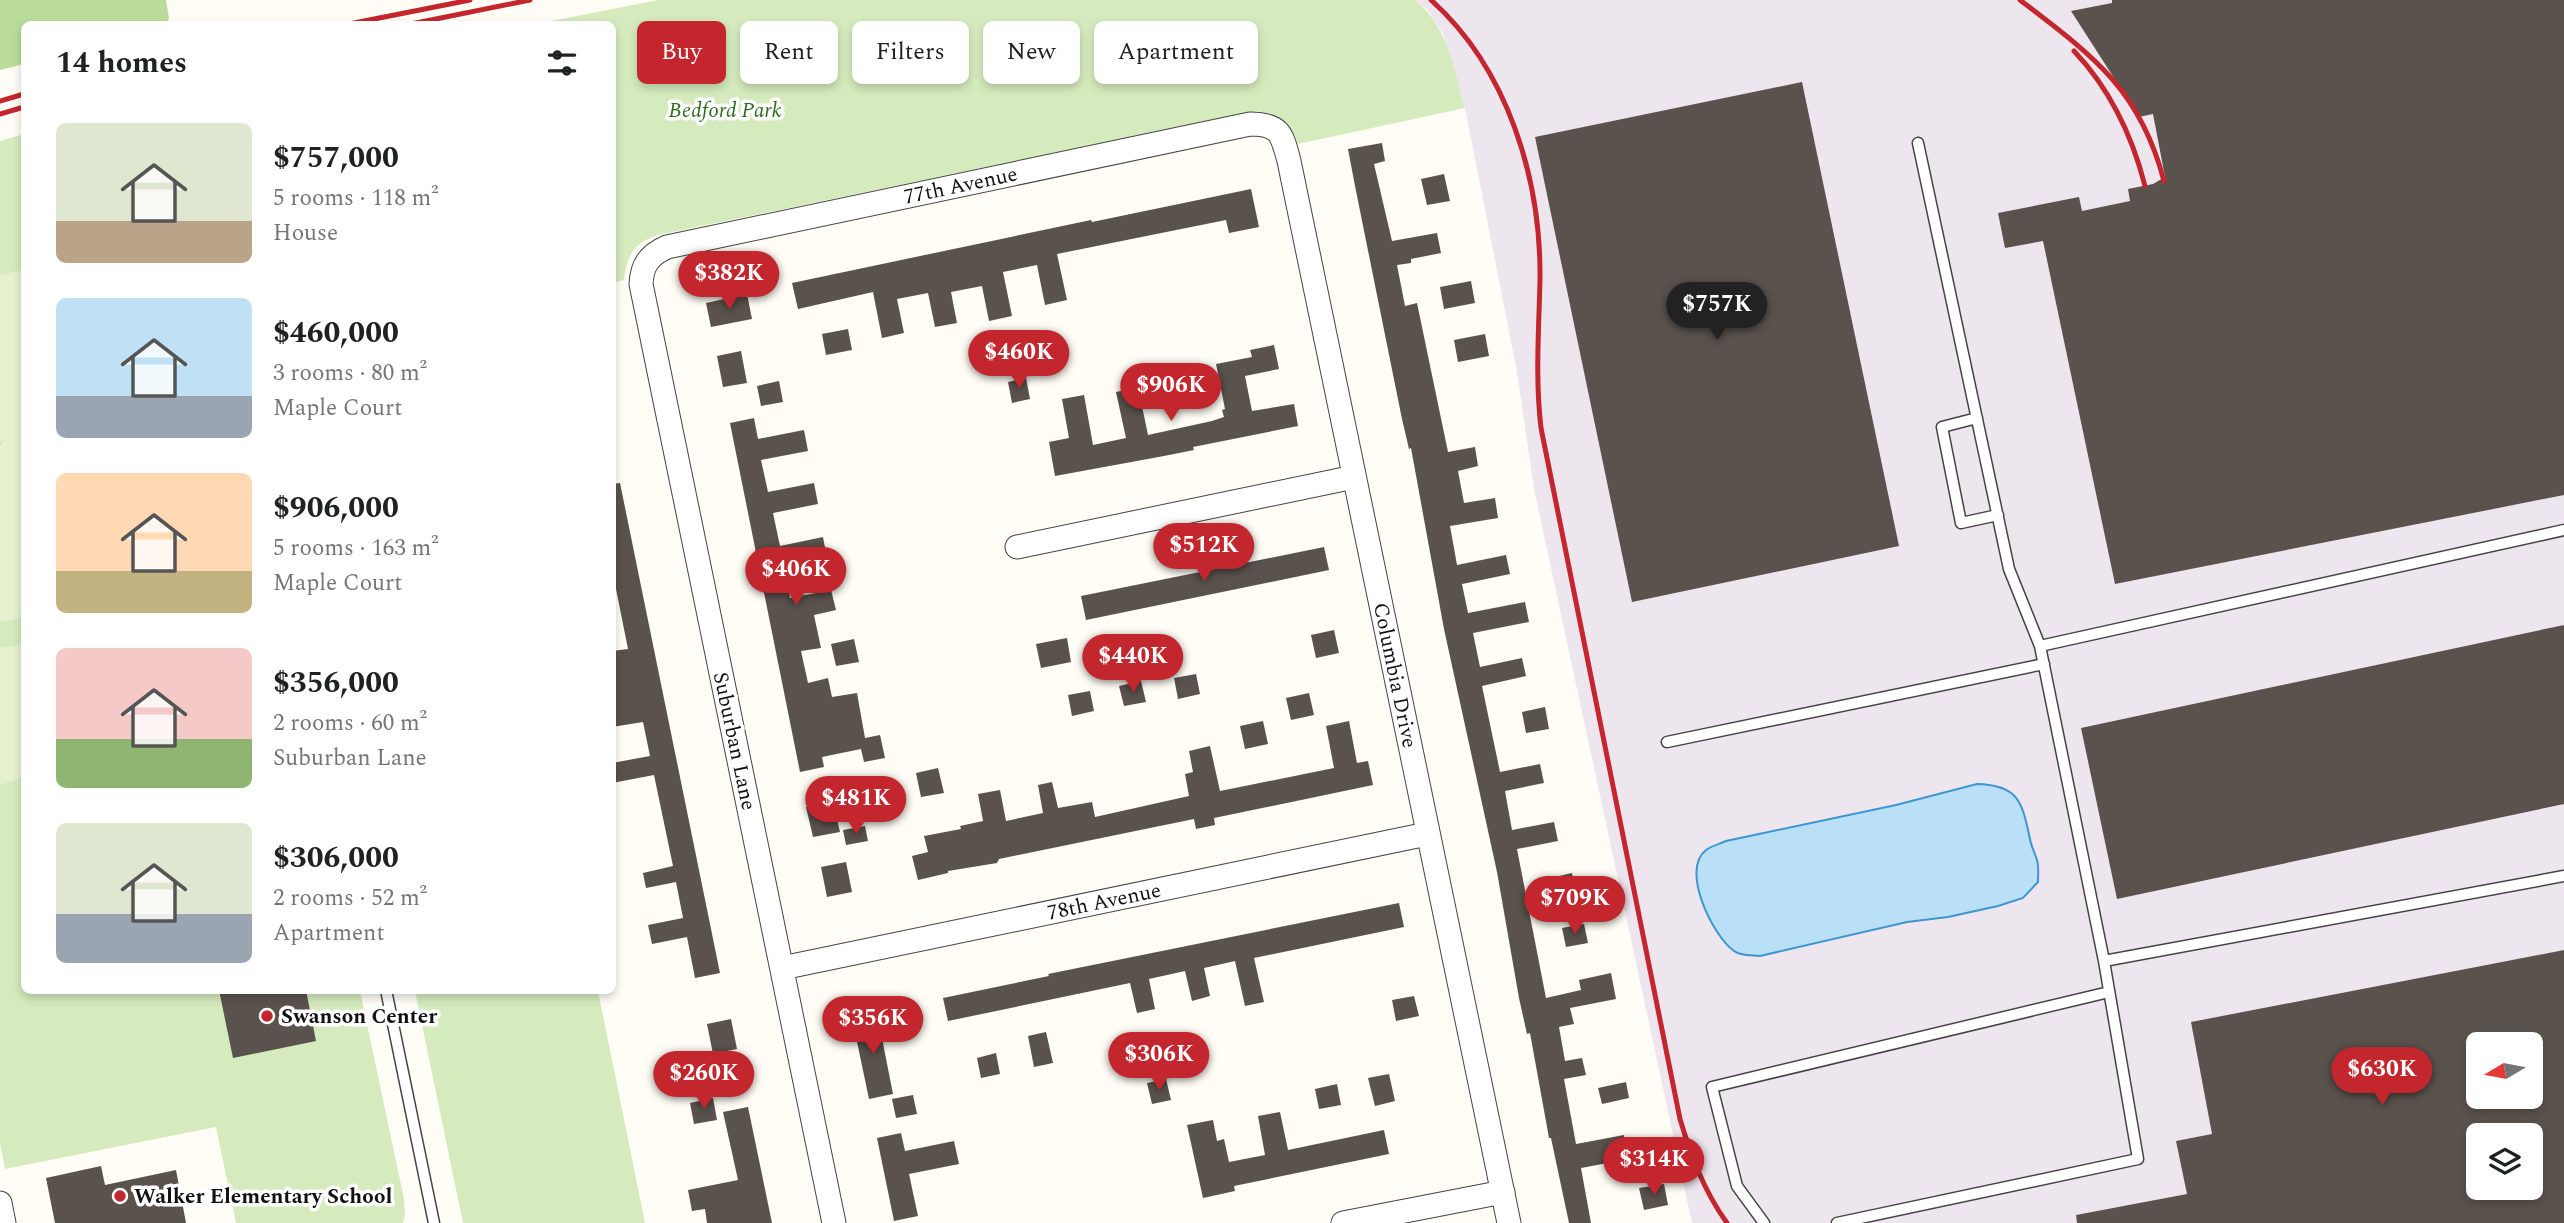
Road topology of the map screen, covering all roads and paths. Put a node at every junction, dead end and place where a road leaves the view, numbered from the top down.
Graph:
1 (1276, 128) joint
2 (1918, 144) dead end
3 (648, 260) joint
4 (1977, 418) junction
5 (1354, 477) junction
6 (1998, 515) junction
7 (2564, 530) edge
8 (1017, 547) dead end
9 (2040, 646) junction
10 (2044, 664) junction
11 (1667, 742) dead end
12 (1427, 834) junction
13 (2564, 876) edge
14 (2104, 961) junction
15 (782, 968) junction
16 (2109, 992) junction
17 (387, 994) edge
18 (1503, 1192) junction
19 (0, 1203) edge
20 (4, 1223) edge
21 (433, 1223) edge
22 (834, 1223) edge
23 (1343, 1223) edge
24 (1509, 1223) edge
25 (1764, 1223) edge
26 (1837, 1223) edge

1 - 3 street, 77th Avenue
1 - 5 street, Columbia Drive
2 - 4 lane
3 - 15 street, Suburban Lane
4 - 6 lane
4 - 6 lane
5 - 8 street
5 - 12 street, Columbia Drive
6 - 9 lane
7 - 9 lane
9 - 10 lane
10 - 11 lane
10 - 14 lane
12 - 15 street, 78th Avenue
12 - 18 street, Columbia Drive
13 - 14 lane
14 - 16 lane
15 - 22 street, Suburban Lane
16 - 25 lane
16 - 26 lane
17 - 21 lane
18 - 23 street
18 - 24 street, Columbia Drive
19 - 20 street

